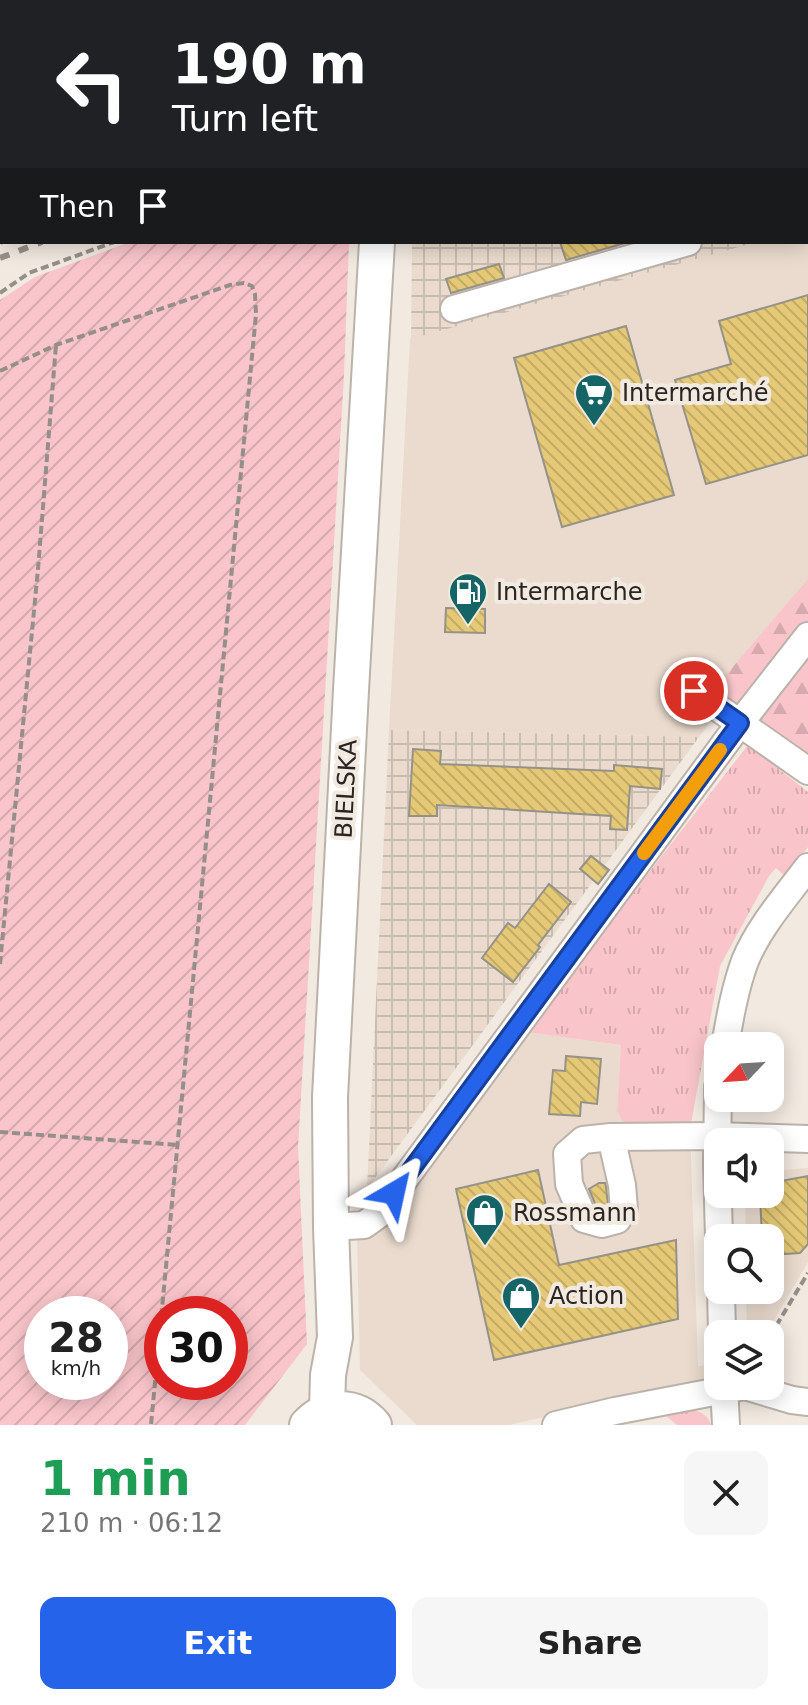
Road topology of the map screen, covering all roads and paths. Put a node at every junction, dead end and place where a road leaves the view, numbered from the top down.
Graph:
1 (109, 244) edge
2 (377, 244) edge
3 (681, 244) edge
4 (0, 293) edge
5 (454, 309) dead end
6 (56, 345) junction
7 (0, 371) edge
8 (808, 636) edge
9 (694, 691) dead end
10 (740, 723) junction
11 (808, 771) edge
12 (808, 867) edge
13 (0, 964) edge
14 (728, 1032) edge
15 (0, 1132) edge
16 (704, 1136) edge
17 (611, 1137) dead end
18 (784, 1138) edge
19 (808, 1139) edge
20 (178, 1145) junction
21 (331, 1227) junction
22 (808, 1273) edge
23 (780, 1320) edge
24 (704, 1393) edge
25 (784, 1398) edge
26 (725, 1400) edge
27 (808, 1402) edge
28 (615, 1411) junction
29 (339, 1418) edge
30 (151, 1425) edge
31 (556, 1425) edge
32 (659, 1425) edge
33 (726, 1425) edge

1 - 4 path
2 - 21 main road, BIELSKA
3 - 5 street
6 - 7 path
6 - 13 path
6 - 20 path
8 - 10 street
9 - 10 street
10 - 11 street
10 - 21 street
12 - 14 street
15 - 20 path
16 - 17 street
18 - 19 street
20 - 30 path
21 - 29 main road, BIELSKA
22 - 23 path
24 - 28 street
25 - 27 street
26 - 33 street
28 - 31 street
28 - 32 street

